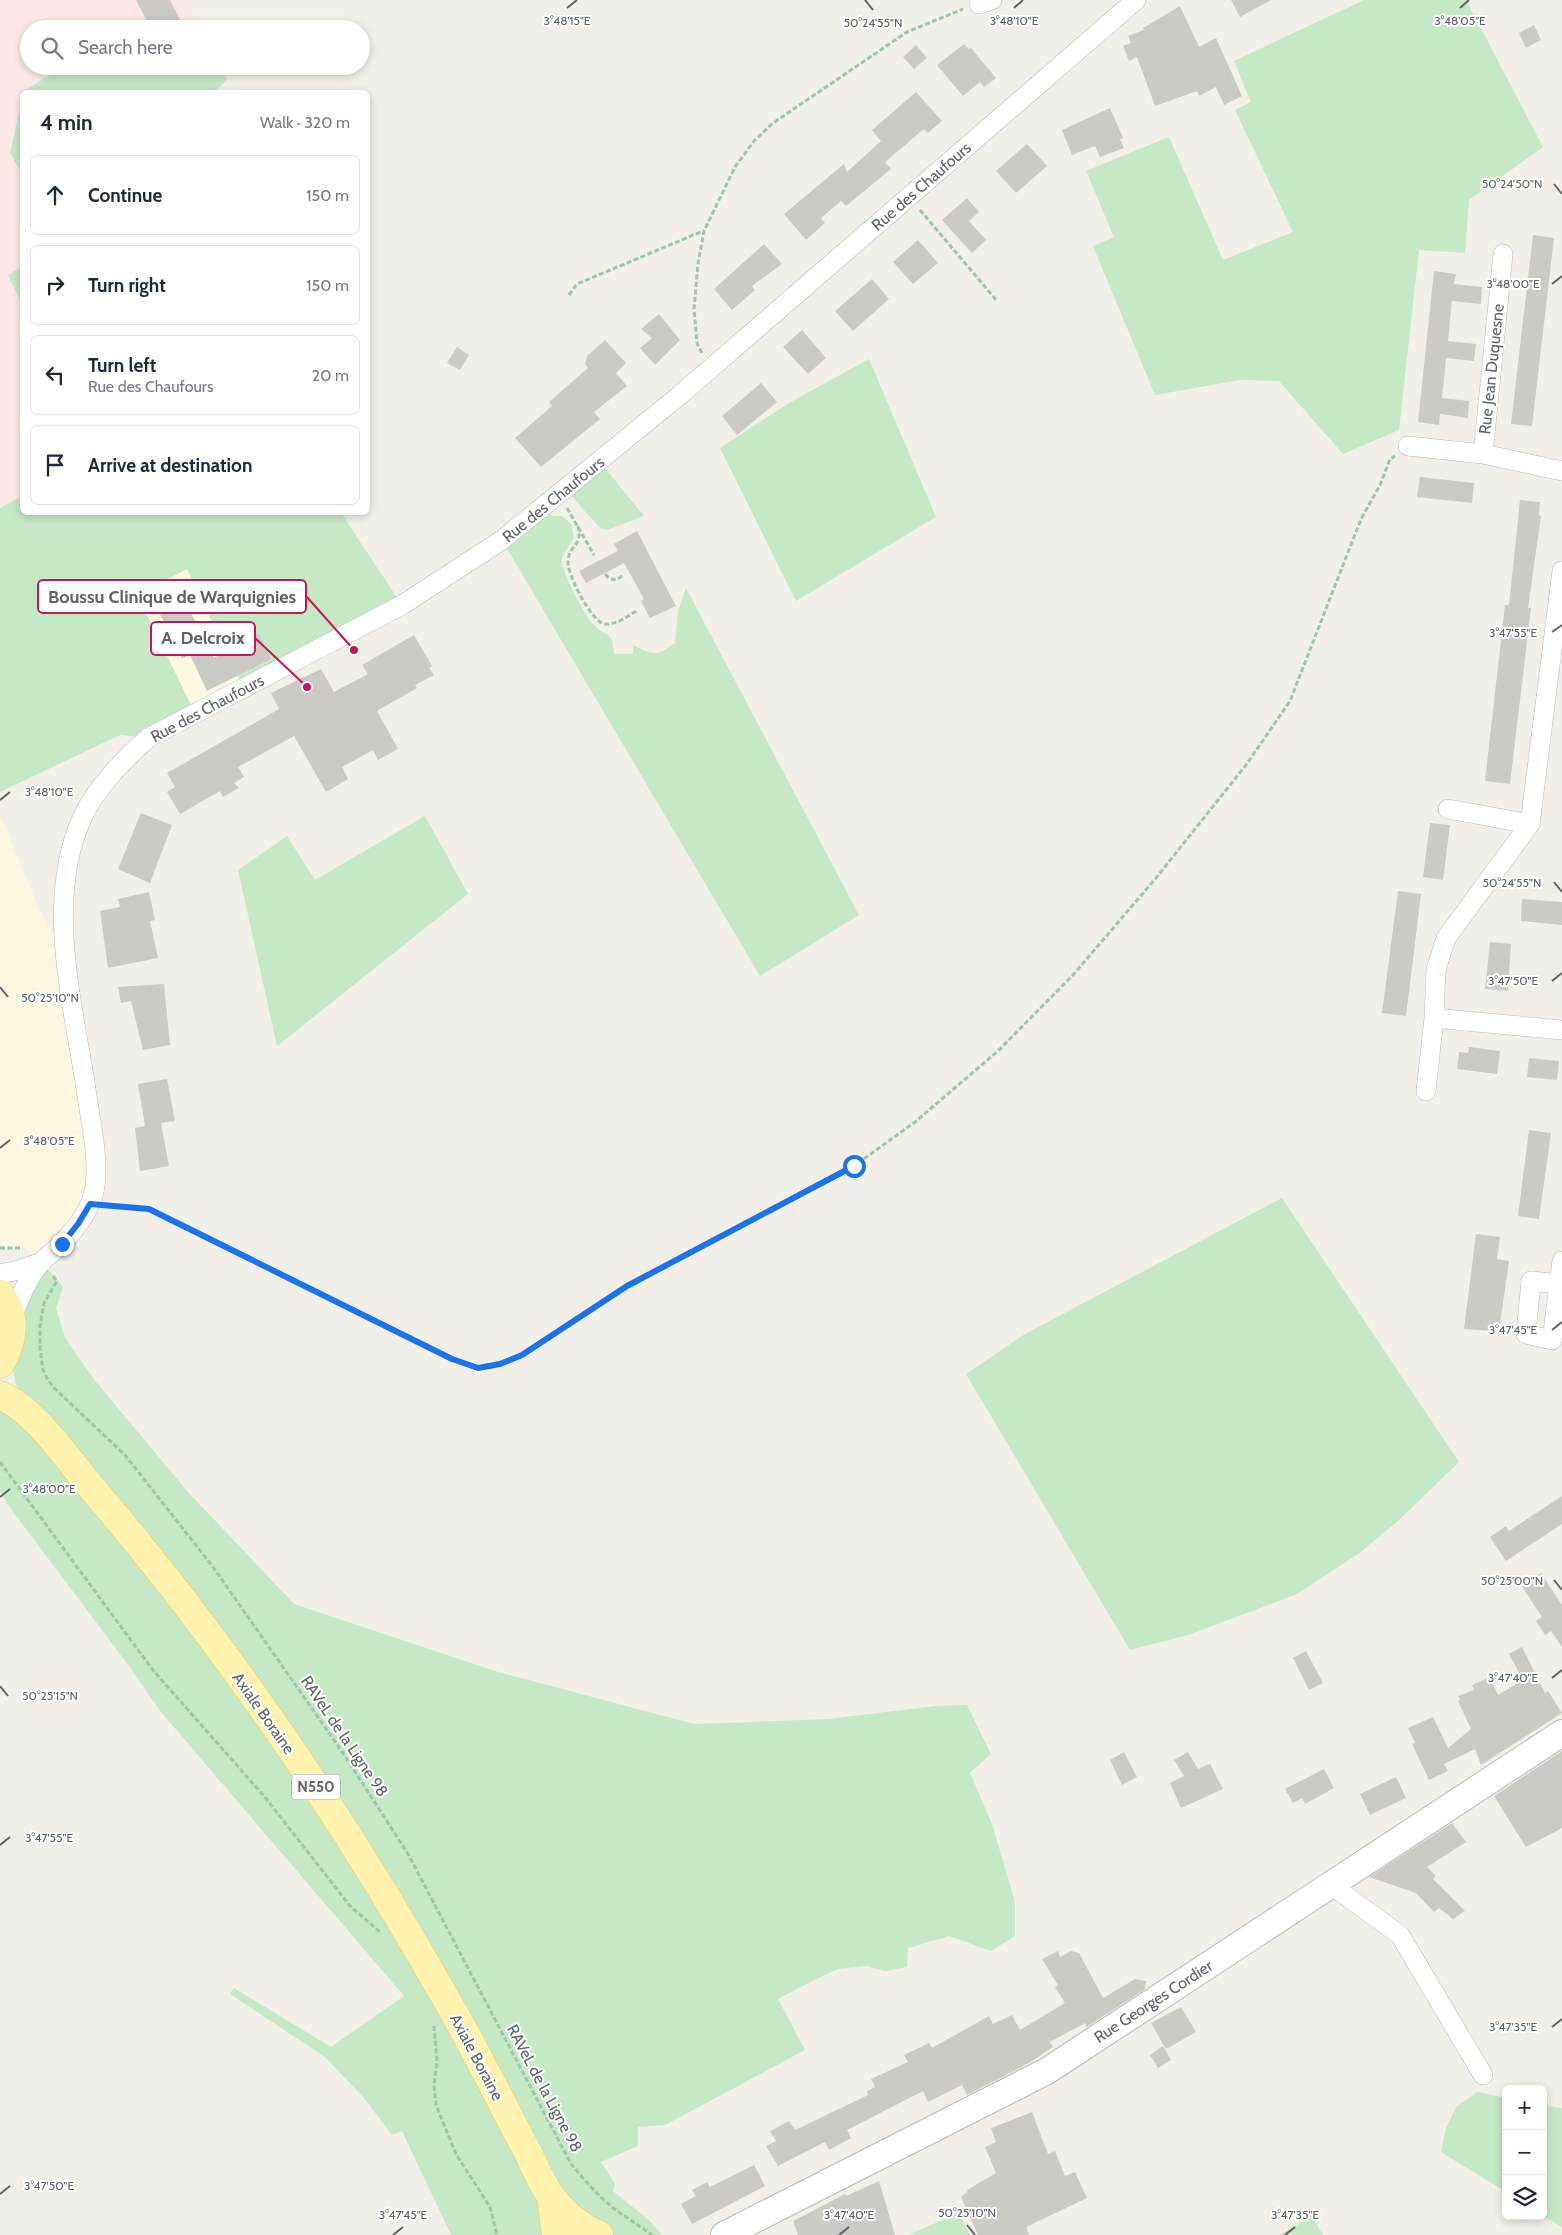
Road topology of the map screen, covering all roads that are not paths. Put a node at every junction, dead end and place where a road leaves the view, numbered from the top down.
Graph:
1 (1132, 1) edge
2 (1503, 254) dead end
3 (1408, 446) road end
4 (1483, 454) junction
5 (1562, 471) edge
6 (1562, 571) edge
7 (1560, 617) edge
8 (1448, 808) dead end
9 (1530, 824) junction
10 (1434, 1018) junction
11 (1562, 1030) edge
12 (1426, 1090) dead end
13 (1562, 1261) edge
14 (42, 1262) junction
15 (0, 1274) edge
16 (1559, 1284) dead end
17 (0, 1294) edge
18 (12, 1319) junction
19 (4, 1356) edge
20 (0, 1395) edge
21 (28, 1412) junction
22 (1562, 1733) edge
23 (1331, 1885) junction
24 (1483, 2075) dead end
25 (551, 2196) junction
26 (556, 2235) edge
27 (599, 2235) edge
28 (724, 2235) edge

1 - 14 street, Rue des Chaufours
2 - 4 street, Rue Jean Duquesne
3 - 4 street, Rue Jean Duquesne
4 - 5 street, Rue Jean Duquesne
6 - 7 street
7 - 9 street
8 - 9 street
9 - 10 street
10 - 11 street
10 - 12 street
13 - 16 street
14 - 15 street, Rue des Chaufours
14 - 18 street, Rue des Chaufours
17 - 18 main road
18 - 19 main road, Axiale Boraine
19 - 21 main road, Axiale Boraine / N550
20 - 21 main road, Axiale Boraine / N550
21 - 25 main road, Axiale Boraine / N550
22 - 23 street, Rue Georges Cordier
23 - 24 street
23 - 28 street, Rue Georges Cordier
25 - 26 main road, Axiale Boraine / N550
25 - 27 main road, Axiale Boraine / N550

